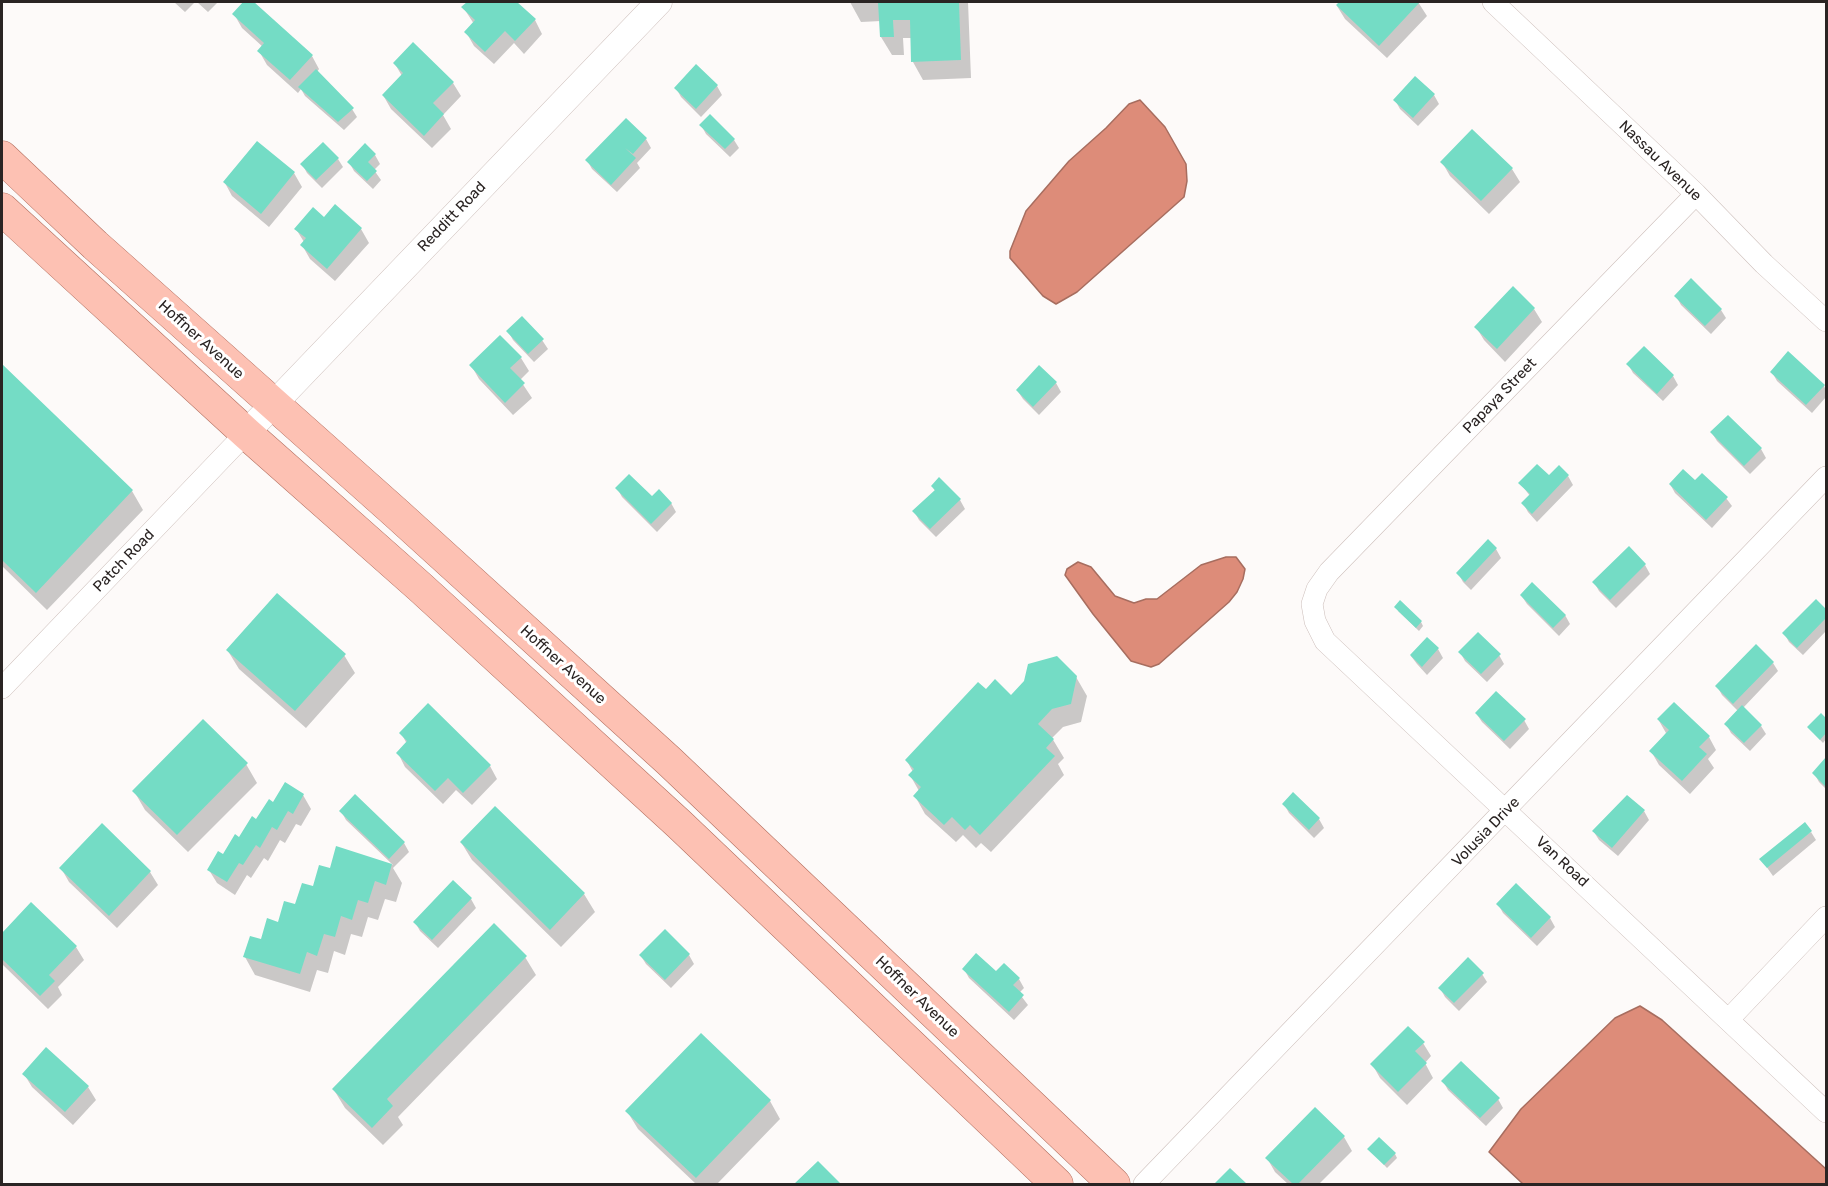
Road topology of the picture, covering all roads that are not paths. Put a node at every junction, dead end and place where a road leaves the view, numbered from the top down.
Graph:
1 (659, 2) edge
2 (1493, 2) edge
3 (2, 157) edge
4 (1696, 194) junction
5 (2, 210) edge
6 (1827, 321) edge
7 (273, 404) junction
8 (246, 433) junction
9 (1827, 477) edge
10 (1312, 604) joint
11 (2, 688) edge
12 (560, 715) junction
13 (691, 783) junction
14 (1507, 810) junction
15 (763, 904) junction
16 (1827, 917) edge
17 (886, 968) junction
18 (1729, 1019) junction
19 (966, 1099) junction
20 (1827, 1112) edge
21 (1057, 1185) edge
22 (1078, 1185) edge
23 (1114, 1185) edge
24 (1144, 1185) edge

1 - 7 street, Redditt Road
2 - 4 street, Nassau Avenue
3 - 7 main road, Hoffner Avenue
4 - 6 street, Nassau Avenue
4 - 10 street, Papaya Street
5 - 8 main road
7 - 8 street, Redditt Road
7 - 13 main road, Hoffner Avenue
8 - 11 street, Patch Road
8 - 12 main road
9 - 14 street, Volusia Drive
10 - 14 street, Van Road
12 - 13 main road
12 - 15 main road
13 - 17 main road, Hoffner Avenue
14 - 18 street, Van Road
14 - 24 street, Volusia Drive
15 - 17 main road
15 - 19 main road
16 - 18 street
17 - 23 main road, Hoffner Avenue
18 - 20 street, Van Road
19 - 21 main road
19 - 22 main road

